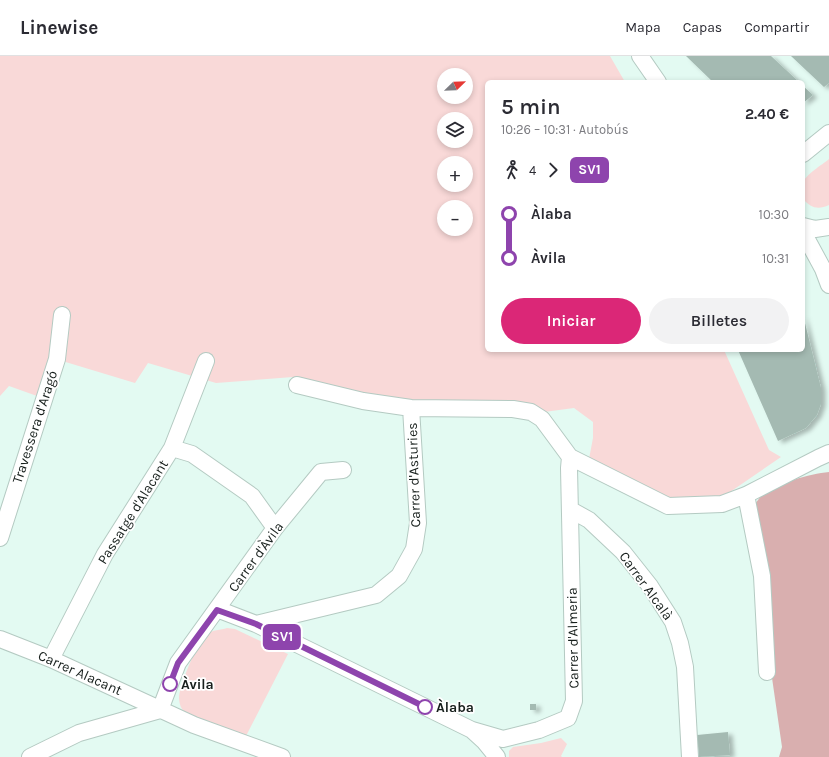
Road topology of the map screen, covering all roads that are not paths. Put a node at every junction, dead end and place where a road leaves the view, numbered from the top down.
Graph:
1 (640, 56) edge
2 (657, 80) edge
3 (829, 133) edge
4 (805, 152) edge
5 (805, 226) edge
6 (829, 227) edge
7 (805, 236) edge
8 (829, 285) edge
9 (62, 315) dead end
10 (206, 361) dead end
11 (297, 385) dead end
12 (411, 408) junction
13 (172, 448) junction
14 (829, 453) edge
15 (570, 457) junction
16 (343, 470) dead end
17 (746, 495) junction
18 (571, 510) junction
19 (275, 528) junction
20 (0, 538) edge
21 (217, 610) junction
22 (256, 624) junction
23 (0, 640) edge
24 (51, 659) junction
25 (767, 672) dead end
26 (160, 710) junction
27 (472, 730) junction
28 (503, 739) junction
29 (496, 756) edge
30 (30, 757) edge
31 (282, 757) edge
32 (690, 757) edge

1 - 2 street
3 - 4 street
5 - 6 street
7 - 8 street
9 - 20 street, Travessera d'Aragó
10 - 13 street, Passatge d'Alacant
11 - 12 street
12 - 15 street
12 - 22 street, Carrer d'Asturies
13 - 19 street
13 - 24 street, Passatge d'Alacant
14 - 17 street
15 - 17 street
15 - 18 street, Carrer d'Almeria
16 - 19 street, Carrer d'Àvila
17 - 25 street
18 - 28 street, Carrer d'Almeria
18 - 32 street, Carrer Alcalà
19 - 21 street, Carrer d'Àvila
21 - 22 street
21 - 26 street, Carrer d'Àvila
22 - 27 street
23 - 24 street, Carrer Alacant
24 - 26 street, Carrer Alacant
26 - 30 street
26 - 31 street, Carrer Alacant
27 - 28 street
27 - 29 street
28 - 29 street

